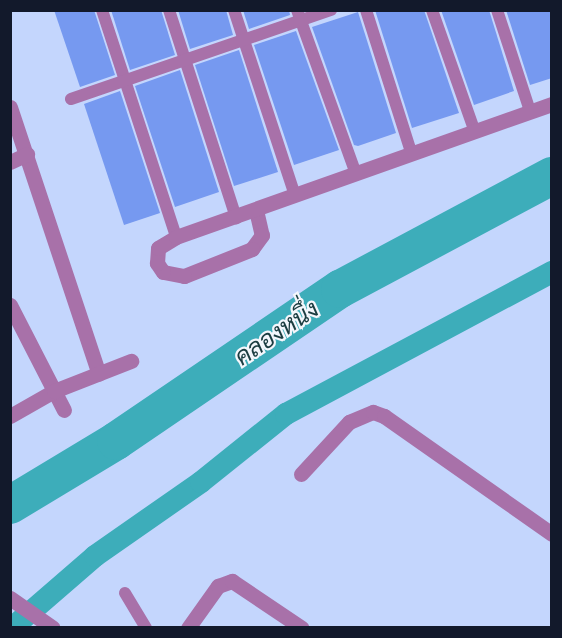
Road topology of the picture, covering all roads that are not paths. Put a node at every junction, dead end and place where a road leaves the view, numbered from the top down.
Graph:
1 (102, 10) edge
2 (169, 10) edge
3 (234, 10) edge
4 (331, 10) edge
5 (366, 10) edge
6 (432, 10) edge
7 (497, 10) edge
8 (299, 15) edge
9 (244, 40) junction
10 (186, 59) junction
11 (125, 79) junction
12 (71, 99) dead end
13 (552, 104) edge
14 (530, 111) junction
15 (12, 112) edge
16 (475, 132) junction
17 (27, 154) junction
18 (412, 155) junction
19 (10, 162) edge
20 (356, 174) junction
21 (296, 196) junction
22 (256, 210) junction
23 (236, 218) junction
24 (176, 237) junction
25 (10, 305) edge
26 (131, 362) dead end
27 (99, 374) junction
28 (54, 390) junction
29 (64, 410) dead end
30 (10, 416) edge
31 (301, 474) dead end
32 (552, 534) edge
33 (125, 593) dead end
34 (10, 598) edge
35 (52, 627) edge
36 (147, 627) edge
37 (188, 627) edge
38 (302, 627) edge

1 - 11 lane
2 - 10 lane
3 - 9 lane
4 - 8 lane
5 - 18 lane
6 - 16 lane
7 - 14 lane
8 - 9 lane
8 - 20 lane
9 - 10 lane
9 - 21 lane
10 - 11 lane
10 - 23 lane
11 - 12 lane
11 - 24 lane
13 - 14 street
14 - 16 street
15 - 17 street
16 - 18 street
17 - 19 street
17 - 27 street
18 - 20 street
20 - 21 street
21 - 22 street
22 - 23 street
22 - 24 street
23 - 24 street
25 - 28 street
26 - 27 street
27 - 28 street
28 - 29 street
28 - 30 street
31 - 32 street
33 - 36 lane
34 - 35 street
37 - 38 street

